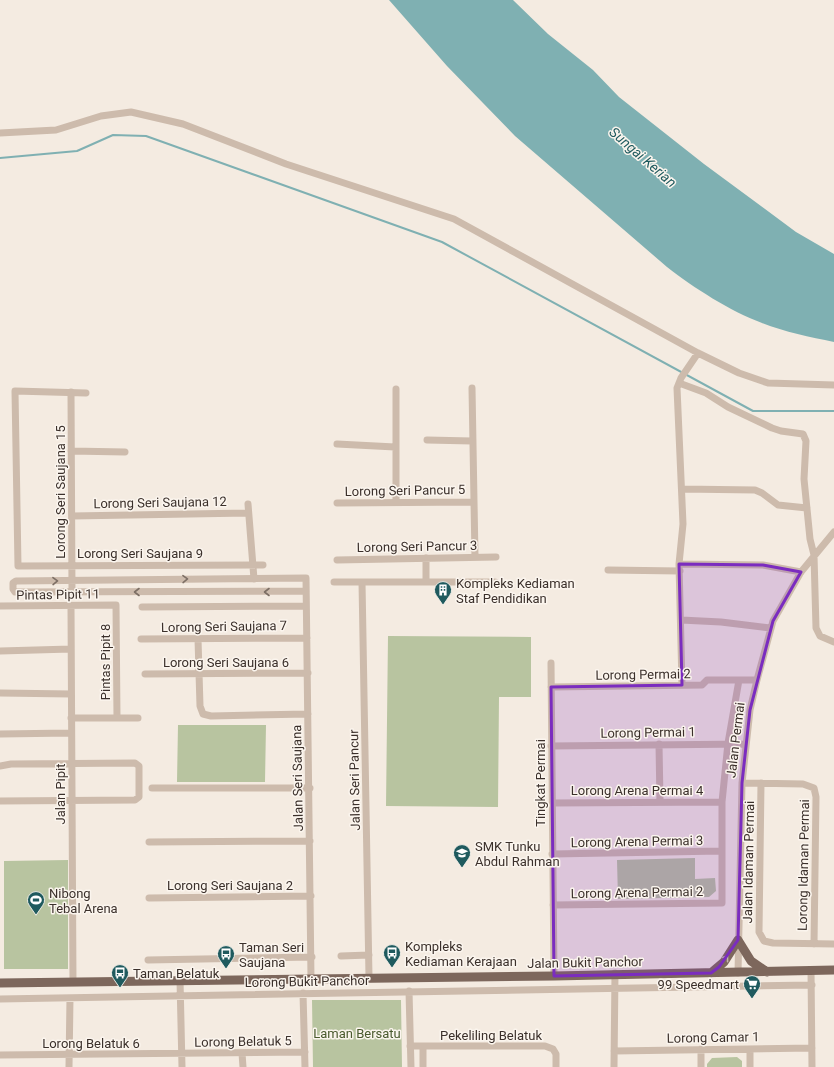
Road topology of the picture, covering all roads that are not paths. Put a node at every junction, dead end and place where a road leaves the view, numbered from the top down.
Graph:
1 (0, 133) edge
2 (696, 356) junction
3 (680, 381) junction
4 (834, 385) edge
5 (472, 388) dead end
6 (396, 389) dead end
7 (71, 392) junction
8 (86, 393) dead end
9 (427, 440) dead end
10 (472, 441) junction
11 (337, 444) dead end
12 (395, 447) junction
13 (71, 451) junction
14 (124, 452) dead end
15 (682, 489) junction
16 (396, 502) junction
17 (474, 502) junction
18 (337, 503) dead end
19 (248, 504) dead end
20 (807, 508) junction
21 (248, 513) junction
22 (72, 516) junction
23 (834, 532) edge
24 (814, 555) junction
25 (475, 557) junction
26 (496, 557) dead end
27 (426, 558) junction
28 (338, 560) dead end
29 (252, 564) junction
30 (72, 565) junction
31 (263, 565) dead end
32 (679, 567) junction
33 (608, 570) dead end
34 (801, 572) junction
35 (254, 579) junction
36 (72, 580) junction
37 (334, 582) dead end
38 (362, 582) junction
39 (426, 582) junction
40 (495, 582) dead end
41 (72, 592) junction
42 (306, 592) junction
43 (116, 605) joint
44 (0, 606) edge
45 (71, 606) junction
46 (306, 606) junction
47 (142, 607) dead end
48 (681, 620) junction
49 (770, 628) junction
50 (307, 638) junction
51 (141, 639) dead end
52 (198, 639) junction
53 (834, 642) edge
54 (71, 648) junction
55 (0, 651) edge
56 (551, 663) dead end
57 (308, 673) junction
58 (145, 674) dead end
59 (199, 674) junction
60 (739, 680) junction
61 (757, 680) junction
62 (682, 685) junction
63 (551, 687) junction
64 (0, 692) edge
65 (71, 694) junction
66 (308, 714) junction
67 (71, 718) junction
68 (117, 718) junction
69 (138, 718) dead end
70 (0, 734) edge
71 (72, 734) junction
72 (659, 744) junction
73 (728, 744) junction
74 (746, 744) junction
75 (551, 746) junction
76 (72, 764) junction
77 (0, 766) edge
78 (742, 783) junction
79 (761, 783) junction
80 (152, 788) dead end
81 (310, 788) junction
82 (0, 801) edge
83 (72, 801) junction
84 (552, 802) junction
85 (660, 802) junction
86 (722, 802) junction
87 (310, 841) junction
88 (148, 842) dead end
89 (722, 851) junction
90 (552, 854) junction
91 (311, 896) junction
92 (149, 898) dead end
93 (553, 905) junction
94 (738, 940) junction
95 (814, 944) junction
96 (834, 944) edge
97 (341, 956) dead end
98 (369, 956) junction
99 (312, 957) junction
100 (148, 960) dead end
101 (812, 970) junction
102 (834, 970) edge
103 (767, 972) junction
104 (615, 973) junction
105 (711, 973) junction
106 (738, 973) junction
107 (554, 976) junction
108 (370, 977) junction
109 (311, 978) junction
110 (180, 980) junction
111 (73, 982) junction
112 (0, 983) edge
113 (812, 985) junction
114 (615, 988) junction
115 (409, 991) junction
116 (303, 993) junction
117 (181, 996) junction
118 (70, 998) junction
119 (0, 999) edge
120 (410, 1046) junction
121 (423, 1046) junction
122 (812, 1048) junction
123 (701, 1049) junction
124 (750, 1049) junction
125 (614, 1051) junction
126 (305, 1052) junction
127 (242, 1053) junction
128 (181, 1054) junction
129 (0, 1055) edge
130 (69, 1055) junction
131 (69, 1067) edge
132 (182, 1067) edge
133 (243, 1067) edge
134 (305, 1067) edge
135 (411, 1067) edge
136 (423, 1067) edge
137 (556, 1067) edge
138 (614, 1067) edge
139 (701, 1067) edge
140 (750, 1067) edge
141 (812, 1067) edge

1 - 2 street
2 - 3 street
2 - 4 street
3 - 15 street
3 - 20 street
5 - 10 street
6 - 12 street
7 - 8 street
7 - 13 street, Lorong Seri Saujana 15
7 - 30 street, Lorong Seri Saujana 9
9 - 10 street
10 - 17 street
11 - 12 street
12 - 16 street
13 - 14 street
13 - 22 street, Lorong Seri Saujana 15
15 - 20 street
15 - 32 street
16 - 17 street, Lorong Seri Pancur 5
16 - 18 street, Lorong Seri Pancur 5
17 - 25 street
19 - 21 street
20 - 24 street
21 - 22 street, Lorong Seri Saujana 12
21 - 29 street
22 - 30 street, Lorong Seri Saujana 15
23 - 24 street, Jalan Permai
24 - 34 street, Jalan Permai
24 - 53 street
25 - 26 street, Lorong Seri Pancur 3
25 - 27 street, Lorong Seri Pancur 3
27 - 28 street, Lorong Seri Pancur 3
27 - 39 street
29 - 30 street, Lorong Seri Saujana 9
29 - 31 street, Lorong Seri Saujana 9
29 - 35 street
30 - 36 street, Lorong Seri Saujana 15
32 - 33 street
32 - 34 street
32 - 48 street
34 - 49 street, Jalan Permai
36 -> 35 street
35 - 42 street, Jalan Seri Saujana
36 - 41 street, Lorong Seri Saujana 15
41 -> 36 street
37 - 38 street
38 - 39 street
38 - 98 street, Jalan Seri Pancur
39 - 40 street
42 -> 41 street
42 - 46 street, Jalan Seri Saujana
43 - 45 street, Pintas Pipit 11
43 - 68 street, Pintas Pipit 8
44 - 45 street, Pintas Pipit 11
45 - 54 street, Jalan Pipit
46 - 47 street
46 - 50 street, Jalan Seri Saujana
48 - 49 street
48 - 62 street
49 - 61 street, Jalan Permai
50 - 52 street, Lorong Seri Saujana 7
50 - 57 street, Jalan Seri Saujana
51 - 52 street, Lorong Seri Saujana 7
52 - 59 street
54 - 55 street
54 - 65 street, Jalan Pipit
56 - 63 street, Tingkat Permai
57 - 59 street, Lorong Seri Saujana 6
57 - 66 street, Jalan Seri Saujana
58 - 59 street, Lorong Seri Saujana 6
59 - 66 street
60 - 61 street, Lorong Permai 2
60 - 62 street, Lorong Permai 2
60 - 73 street
61 - 74 street, Jalan Permai
62 - 63 street, Lorong Permai 2
63 - 75 street, Tingkat Permai
64 - 65 street
65 - 67 street, Jalan Pipit
66 - 81 street, Jalan Seri Saujana
67 - 68 street
67 - 71 street, Jalan Pipit
68 - 69 street
70 - 71 street
71 - 76 street, Jalan Pipit
72 - 73 street, Lorong Permai 1
72 - 75 street, Lorong Permai 1
72 - 85 street
73 - 74 street, Lorong Permai 1
73 - 86 street
74 - 78 street, Jalan Permai
75 - 84 street, Tingkat Permai
76 - 77 street
76 - 83 street, Jalan Pipit
76 - 83 street
78 - 79 street
78 - 94 street, Jalan Permai
79 - 95 street, Jalan Idaman Permai
79 - 95 street, Lorong Idaman Permai
80 - 81 street
81 - 87 street, Jalan Seri Saujana
82 - 83 street
83 - 111 street, Jalan Pipit
84 - 85 street, Lorong Arena Permai 4
84 - 90 street, Tingkat Permai
85 - 86 street, Lorong Arena Permai 4
86 - 89 street
87 - 88 street
87 - 91 street, Jalan Seri Saujana
89 - 90 street, Lorong Arena Permai 3
89 - 93 street, Lorong Arena Permai 2
90 - 93 street, Tingkat Permai
91 - 92 street, Lorong Seri Saujana 2
91 - 99 street, Jalan Seri Saujana
93 - 107 street, Tingkat Permai
94 - 103 main road
105 -> 94 main road
94 - 106 street, Jalan Permai
95 - 96 street, Jalan Idaman Permai
97 - 98 street
98 - 108 street, Jalan Seri Pancur
99 - 100 street
99 - 109 street, Jalan Seri Saujana
101 - 102 main road, Jalan Bukit Panchor
101 - 103 main road, Jalan Bukit Panchor
101 - 113 street
103 - 106 main road, Jalan Bukit Panchor
104 - 105 main road, Jalan Bukit Panchor
104 - 107 main road, Jalan Bukit Panchor
104 - 114 street
105 - 106 main road, Jalan Bukit Panchor
107 - 108 main road, Jalan Bukit Panchor
108 - 109 main road, Jalan Bukit Panchor
109 - 110 main road, Jalan Bukit Panchor
110 - 111 main road, Jalan Bukit Panchor
110 - 117 street
111 - 112 main road, Jalan Bukit Panchor
113 - 114 street, Jalan Bukit Panchor
113 - 122 street
114 - 115 street, Lorong Bukit Panchor
114 - 125 street
115 - 116 street, Lorong Bukit Panchor
115 - 120 street
116 - 117 street, Lorong Bukit Panchor
116 - 126 street
117 - 118 street, Lorong Bukit Panchor
117 - 128 street
118 - 119 street, Lorong Bukit Panchor
118 - 130 street
120 - 121 street, Pekeliling Belatuk
120 - 135 street
121 - 136 street
121 - 137 street, Pekeliling Belatuk
122 - 124 street, Lorong Camar 1
122 - 141 street
123 - 124 street, Lorong Camar 1
123 - 125 street, Lorong Camar 1
123 - 139 street
124 - 140 street
125 - 138 street
126 - 127 street, Lorong Belatuk 5
126 - 134 street
127 - 128 street, Lorong Belatuk 5
127 - 133 street
128 - 130 street, Lorong Belatuk 6
128 - 132 street
129 - 130 street, Lorong Belatuk 6
130 - 131 street

